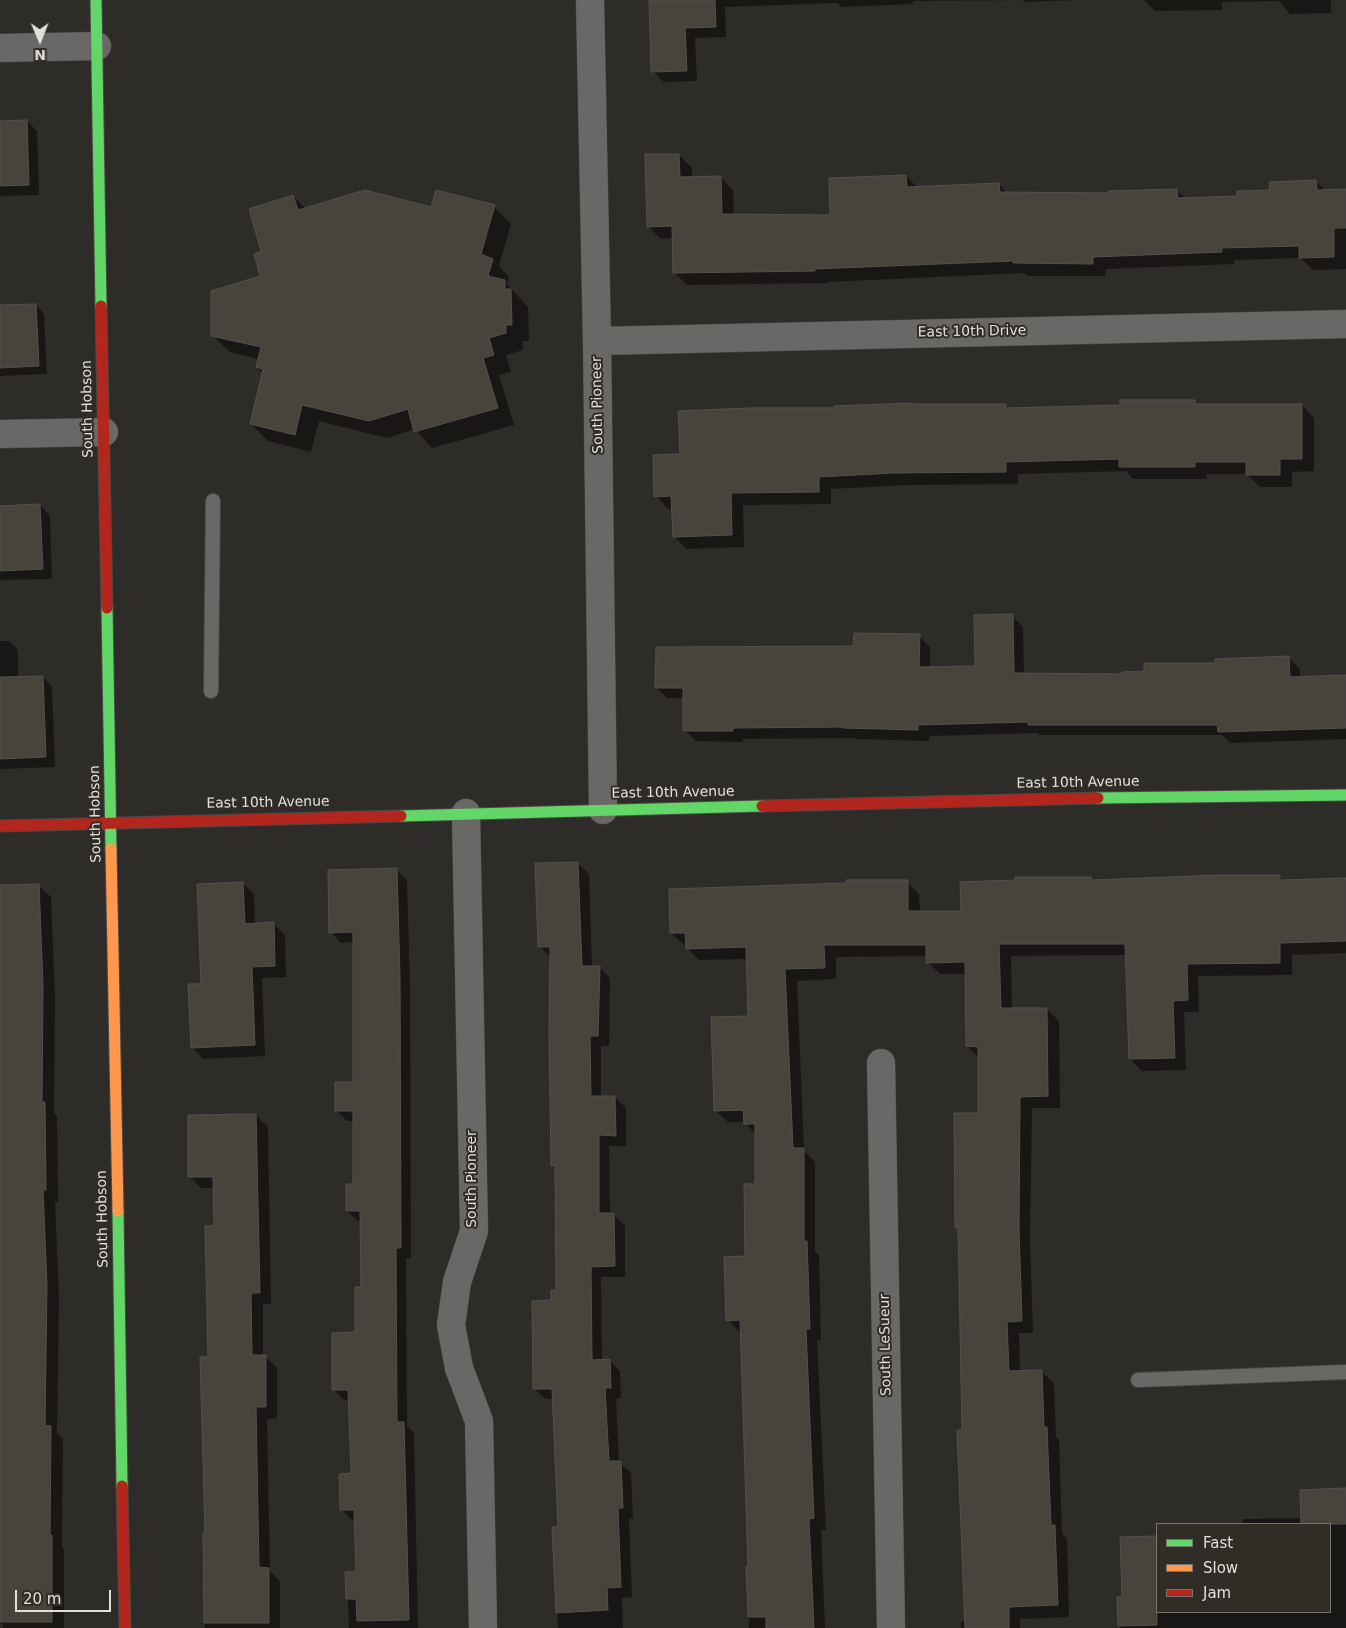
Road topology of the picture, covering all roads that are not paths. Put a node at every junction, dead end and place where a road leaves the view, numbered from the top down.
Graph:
1 (96, 0) edge
2 (590, 0) edge
3 (97, 46) junction
4 (0, 48) edge
5 (1346, 324) edge
6 (597, 341) junction
7 (104, 432) junction
8 (0, 434) edge
9 (213, 501) dead end
10 (211, 691) dead end
11 (1346, 795) edge
12 (603, 810) junction
13 (466, 813) junction
14 (111, 822) junction
15 (0, 826) edge
16 (881, 1063) dead end
17 (1346, 1372) edge
18 (1138, 1380) dead end
19 (125, 1628) edge
20 (483, 1628) edge
21 (891, 1628) edge

1 - 3 street, South Hobson
2 - 6 street, South Pioneer
3 - 4 street
3 - 7 street, South Hobson
5 - 6 street, East 10th Drive
6 - 12 street, South Pioneer
7 - 8 street
7 - 14 street, South Hobson
9 - 10 lane
11 - 12 street, East 10th Avenue
12 - 13 street, East 10th Avenue
13 - 14 street, East 10th Avenue
13 - 20 street, South Pioneer
14 - 15 street, East 10th Avenue
14 - 19 street, South Hobson
16 - 21 street, South LeSueur
17 - 18 lane

